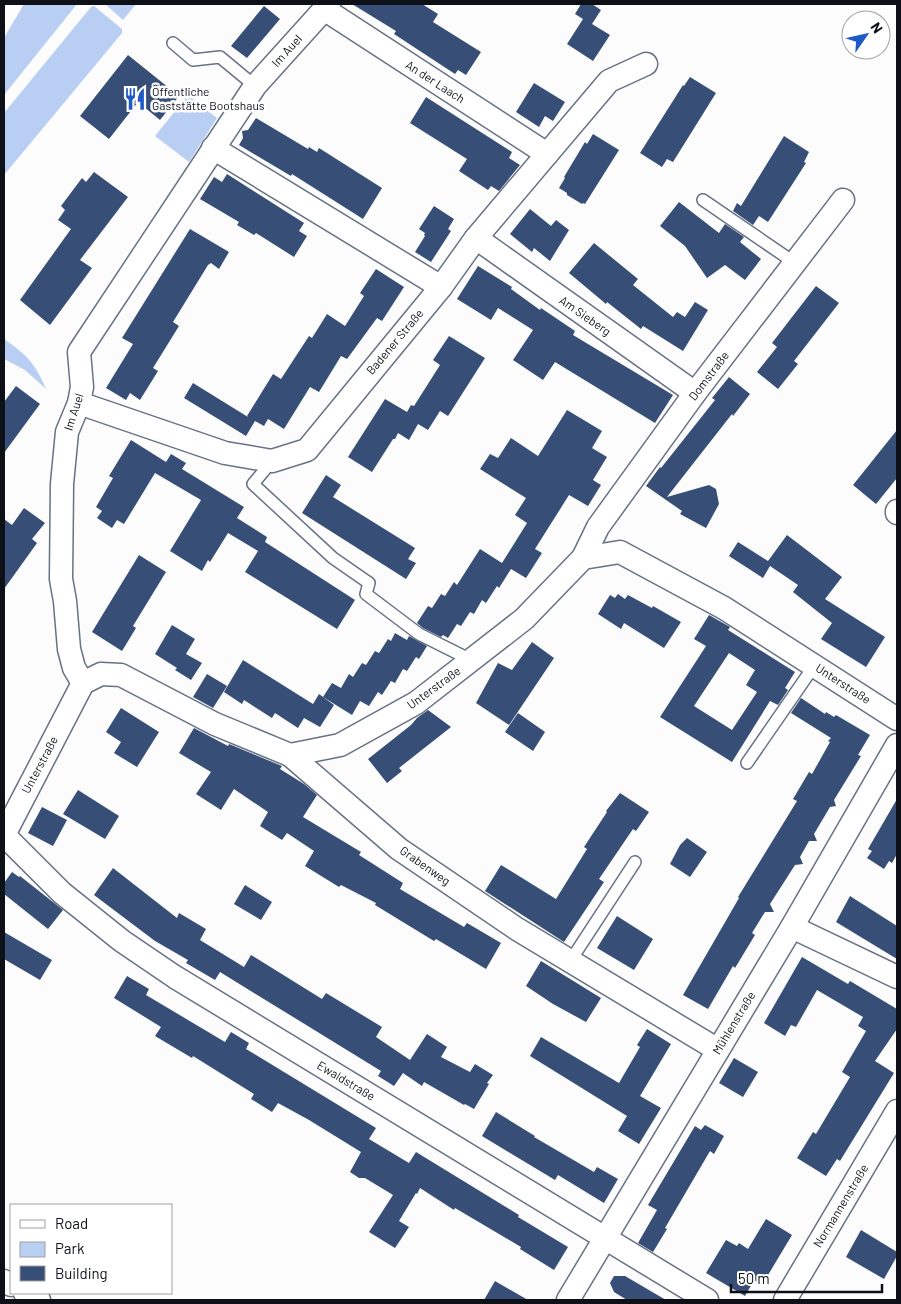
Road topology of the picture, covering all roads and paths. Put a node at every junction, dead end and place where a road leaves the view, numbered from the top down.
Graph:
1 (326, 7) edge
2 (173, 43) dead end
3 (646, 64) dead end
4 (255, 86) junction
5 (213, 148) junction
6 (547, 154) junction
7 (703, 200) dead end
8 (843, 200) dead end
9 (476, 238) junction
10 (795, 263) junction
11 (441, 287) junction
12 (695, 393) junction
13 (79, 403) junction
14 (272, 461) junction
15 (584, 558) junction
16 (471, 660) junction
17 (814, 666) junction
18 (83, 683) junction
19 (897, 719) edge
20 (897, 744) edge
21 (290, 755) junction
22 (747, 763) dead end
23 (4, 835) edge
24 (636, 862) dead end
25 (792, 927) junction
26 (572, 960) junction
27 (897, 977) edge
28 (718, 1050) junction
29 (897, 1111) edge
30 (605, 1238) junction
31 (27, 1294) edge
32 (39, 1300) edge
33 (568, 1300) edge
34 (706, 1300) edge
35 (785, 1300) edge

1 - 4 street, Im Auel
1 - 6 street, An der Laach
2 - 4 lane
3 - 6 street, Badener Straße
4 - 5 street, Im Auel
5 - 11 street
5 - 13 street, Im Auel
6 - 9 street, Badener Straße
7 - 10 lane
8 - 10 street, Domstraße
9 - 11 street, Badener Straße
9 - 12 street, Am Sieberg
10 - 12 street, Domstraße
11 - 14 street, Badener Straße
12 - 15 street, Domstraße
13 - 14 street, Badener Straße
13 - 18 street, Im Auel
14 - 16 lane
15 - 16 street, Unterstraße
15 - 17 street, Unterstraße
16 - 21 street, Unterstraße
17 - 19 street, Unterstraße
17 - 22 lane
18 - 21 street
18 - 23 street, Unterstraße
20 - 25 street, Mühlenstraße
21 - 26 street, Grabenweg
23 - 30 street, Ewaldstraße
24 - 26 lane
25 - 27 street
25 - 28 street, Mühlenstraße
26 - 28 street, Grabenweg
28 - 30 street, Mühlenstraße
29 - 35 street, Normannenstraße
30 - 33 street, Mühlenstraße
30 - 34 street, Ewaldstraße
31 - 32 street

